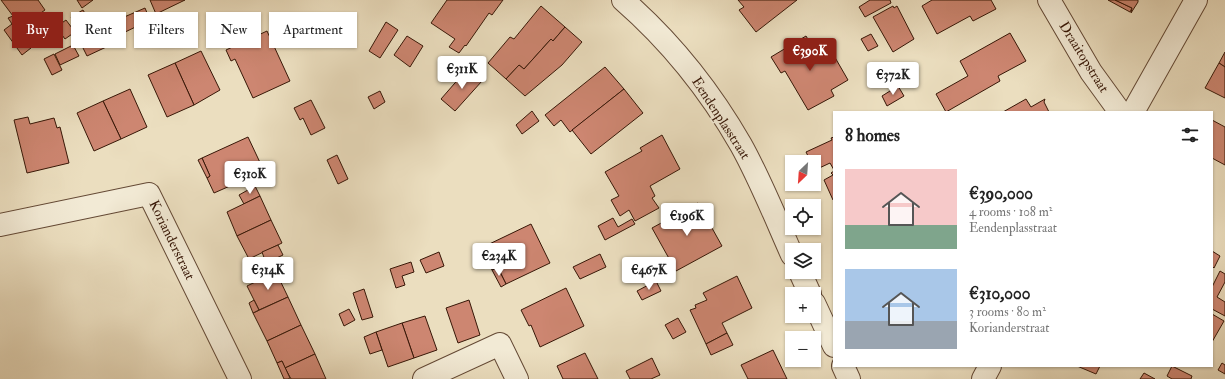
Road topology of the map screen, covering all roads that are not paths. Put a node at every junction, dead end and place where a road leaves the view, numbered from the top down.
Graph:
1 (623, 0) edge
2 (1049, 0) edge
3 (1196, 0) edge
4 (1119, 111) edge
5 (1134, 111) edge
6 (0, 225) edge
7 (786, 243) edge
8 (821, 318) edge
9 (833, 344) edge
10 (843, 367) edge
11 (989, 367) edge
12 (240, 379) edge
13 (424, 379) edge
14 (517, 379) edge
15 (849, 379) edge
16 (983, 379) edge

1 - 7 street, Eendenplasstraat
2 - 4 street, Draaitopstraat
3 - 5 street
6 - 12 street, Korianderstraat
8 - 9 street
10 - 15 street
11 - 16 street
13 - 14 street

